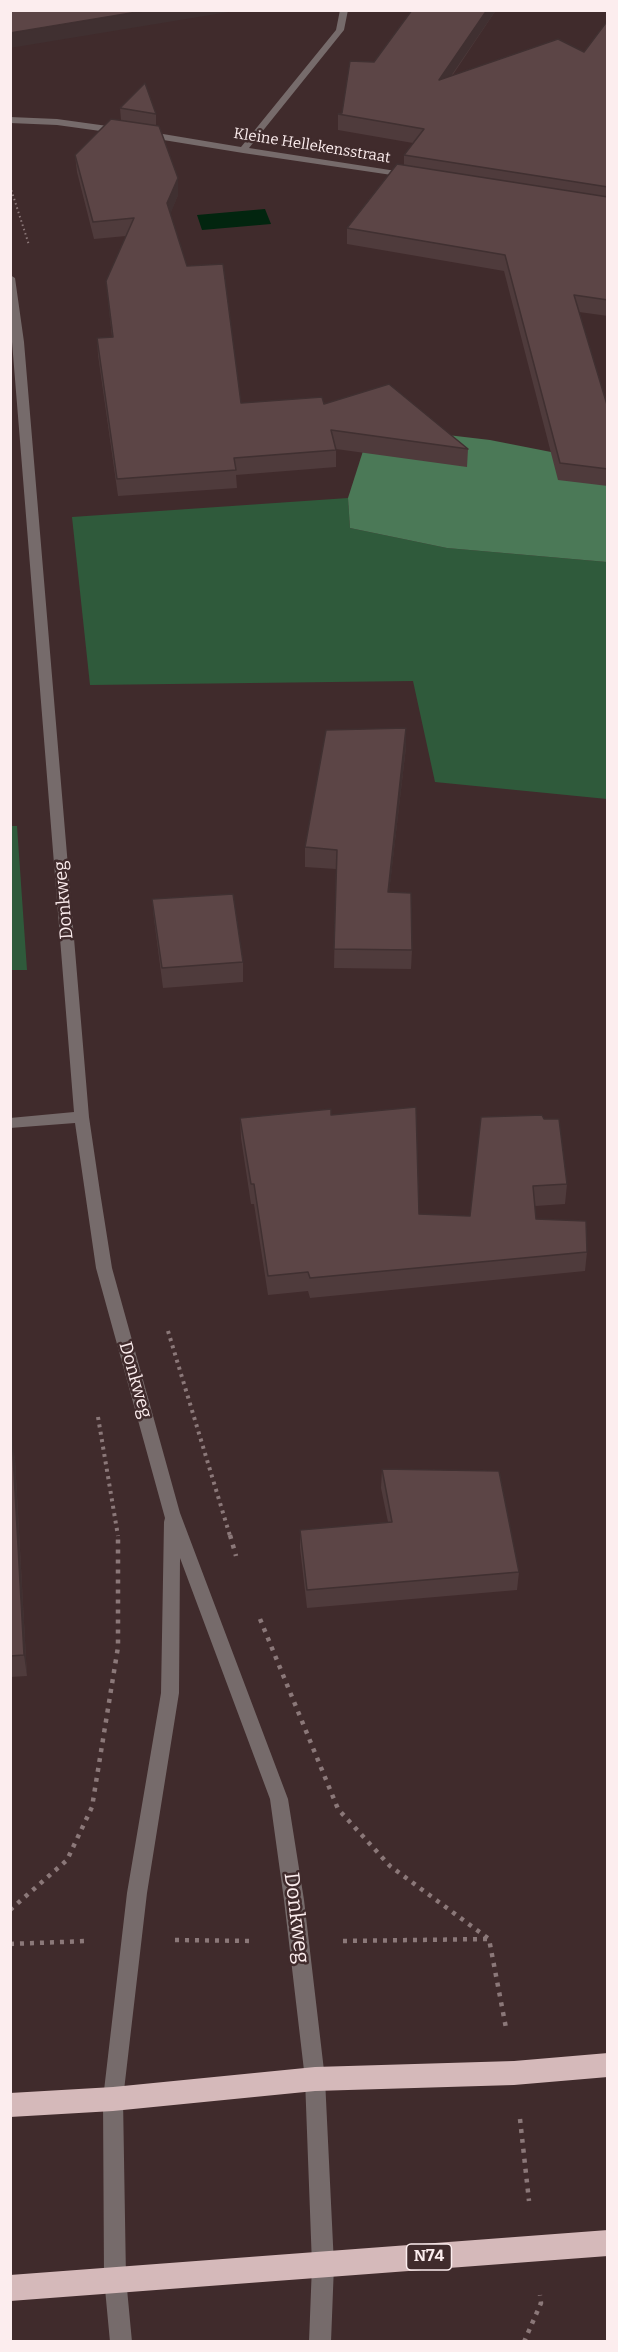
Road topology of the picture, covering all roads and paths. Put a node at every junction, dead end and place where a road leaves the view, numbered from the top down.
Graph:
1 (344, 10) edge
2 (10, 120) edge
3 (243, 150) junction
4 (419, 178) edge
5 (10, 186) edge
6 (32, 253) dead end
7 (10, 278) edge
8 (82, 1116) junction
9 (10, 1123) edge
10 (165, 1320) dead end
11 (97, 1411) dead end
12 (172, 1513) junction
13 (238, 1563) dead end
14 (259, 1615) dead end
15 (10, 1910) edge
16 (489, 1939) junction
17 (132, 1940) junction
18 (299, 1942) junction
19 (10, 1944) edge
20 (608, 2066) edge
21 (514, 2073) junction
22 (315, 2079) junction
23 (113, 2099) junction
24 (10, 2105) edge
25 (608, 2242) edge
26 (535, 2249) junction
27 (323, 2265) junction
28 (115, 2278) junction
29 (10, 2288) edge
30 (121, 2342) edge
31 (320, 2342) edge

1 - 3 street
2 - 3 street, Kleine Hellekensstraat
3 - 4 street, Kleine Hellekensstraat
5 - 6 path
7 - 8 street, Donkweg
8 - 9 street
8 - 12 street, Donkweg
10 - 13 path
11 - 15 path
12 - 17 street, Donkweg
12 - 18 street, Donkweg
14 - 16 path
16 - 18 path
16 - 21 path
17 - 18 path
17 - 19 path
17 - 23 street, Donkweg
18 - 22 street, Donkweg
20 - 21 highway
21 - 22 highway
21 - 26 path
22 - 23 highway
22 - 27 street, Donkweg
23 - 24 highway
23 - 28 street, Donkweg
25 - 26 highway, N74
26 - 27 highway, N74
27 - 28 highway, N74
27 - 31 street, Donkweg
28 - 29 highway, N74
28 - 30 street, Donkweg

